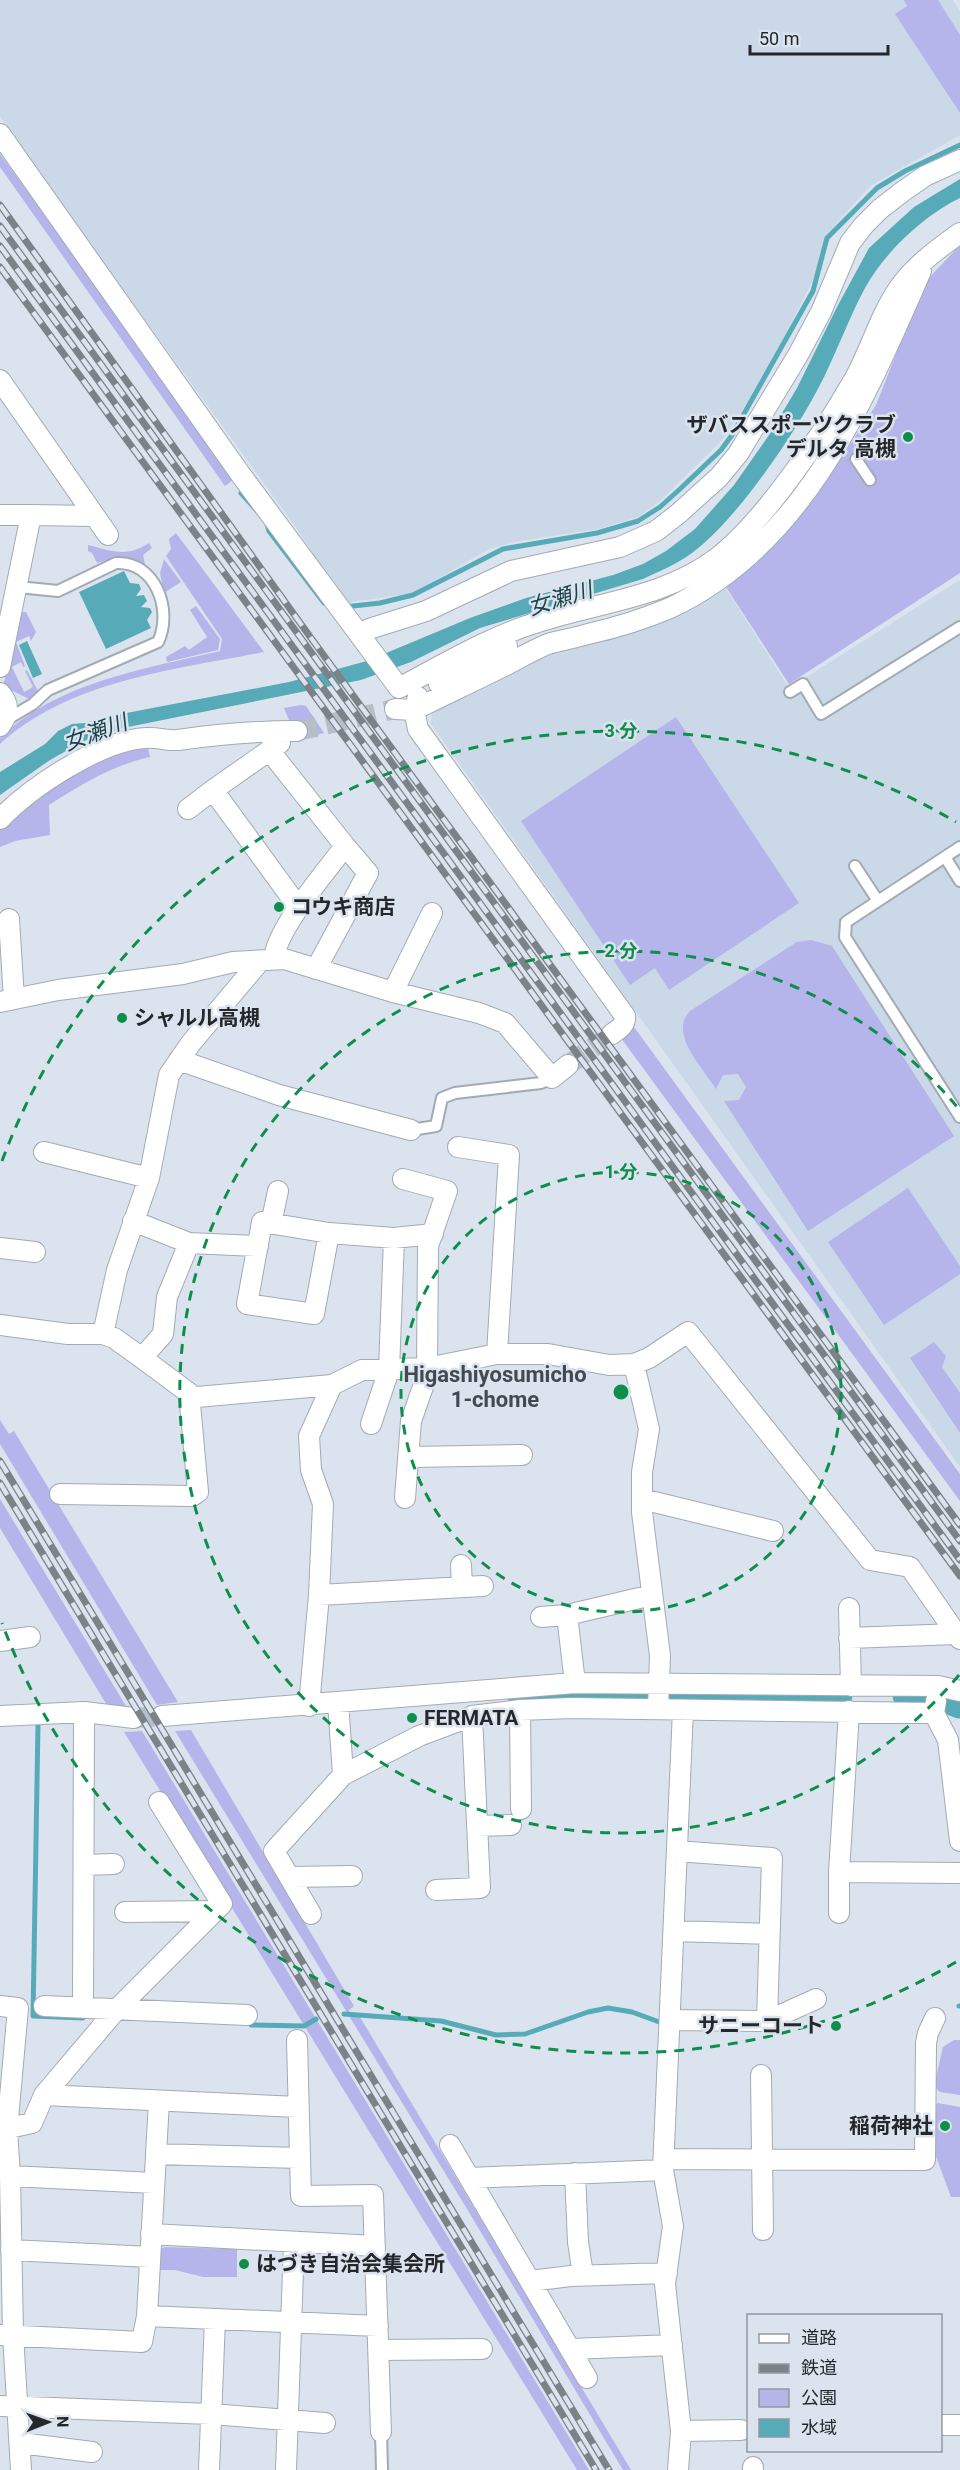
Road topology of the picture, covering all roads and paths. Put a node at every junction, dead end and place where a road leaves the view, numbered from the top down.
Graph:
1 (0, 134) edge
2 (960, 160) edge
3 (960, 233) edge
4 (924, 263) junction
5 (0, 380) edge
6 (856, 459) dead end
7 (870, 480) dead end
8 (0, 515) edge
9 (31, 515) junction
10 (94, 516) junction
11 (108, 535) dead end
12 (18, 587) junction
13 (540, 621) junction
14 (960, 627) edge
15 (369, 629) dead end
16 (1, 655) edge
17 (790, 692) dead end
18 (0, 693) edge
19 (417, 702) junction
20 (2, 724) edge
21 (269, 750) junction
22 (213, 790) junction
23 (188, 809) dead end
24 (0, 819) edge
25 (345, 846) junction
26 (960, 847) edge
27 (945, 857) junction
28 (855, 866) dead end
29 (960, 881) edge
30 (878, 901) junction
31 (299, 908) junction
32 (432, 913) dead end
33 (9, 919) dead end
34 (267, 960) junction
35 (316, 969) junction
36 (393, 992) junction
37 (7, 1000) edge
38 (612, 1034) tunnel mouth
39 (179, 1060) junction
40 (568, 1065) tunnel mouth
41 (552, 1078) junction
42 (960, 1117) edge
43 (411, 1130) joint
44 (458, 1147) dead end
45 (44, 1152) dead end
46 (149, 1178) junction
47 (403, 1179) dead end
48 (278, 1191) dead end
49 (133, 1221) junction
50 (272, 1224) junction
51 (329, 1233) junction
52 (433, 1234) junction
53 (394, 1238) junction
54 (189, 1243) junction
55 (258, 1246) junction
56 (0, 1248) edge
57 (35, 1252) dead end
58 (0, 1325) edge
59 (103, 1334) junction
60 (497, 1354) junction
61 (142, 1358) junction
62 (633, 1364) junction
63 (427, 1368) junction
64 (388, 1370) junction
65 (332, 1385) junction
66 (191, 1401) junction
67 (371, 1424) dead end
68 (522, 1455) dead end
69 (410, 1457) junction
70 (60, 1494) dead end
71 (405, 1498) dead end
72 (642, 1499) junction
73 (763, 1522) dead end
74 (461, 1565) dead end
75 (483, 1586) dead end
76 (462, 1587) junction
77 (319, 1594) junction
78 (652, 1595) junction
79 (849, 1608) dead end
80 (567, 1615) junction
81 (541, 1617) dead end
82 (958, 1636) edge
83 (30, 1637) dead end
84 (849, 1638) junction
85 (0, 1641) edge
86 (575, 1683) junction
87 (667, 1685) junction
88 (960, 1691) edge
89 (793, 1697) junction
90 (848, 1697) junction
91 (936, 1697) junction
92 (338, 1702) junction
93 (486, 1703) junction
94 (309, 1706) junction
95 (672, 1709) junction
96 (520, 1710) junction
97 (84, 1712) junction
98 (0, 1716) edge
99 (162, 1716) tunnel mouth
100 (134, 1718) tunnel mouth
101 (954, 1742) edge
102 (343, 1776) junction
103 (159, 1802) dead end
104 (959, 1819) edge
105 (477, 1826) junction
106 (960, 1841) edge
107 (677, 1851) junction
108 (114, 1864) dead end
109 (84, 1865) junction
110 (839, 1872) junction
111 (960, 1873) edge
112 (352, 1876) dead end
113 (291, 1877) junction
114 (436, 1890) dead end
115 (215, 1911) junction
116 (125, 1912) dead end
117 (839, 1913) dead end
118 (311, 1914) dead end
119 (674, 1931) junction
120 (769, 1934) junction
121 (816, 1999) dead end
122 (0, 2006) edge
123 (44, 2006) dead end
124 (83, 2008) junction
125 (117, 2010) junction
126 (247, 2015) dead end
127 (935, 2018) dead end
128 (670, 2020) junction
129 (767, 2021) junction
130 (297, 2040) dead end
131 (7, 2060) edge
132 (761, 2075) dead end
133 (44, 2095) junction
134 (159, 2101) junction
135 (298, 2107) junction
136 (3, 2130) edge
137 (450, 2145) dead end
138 (156, 2154) junction
139 (300, 2158) junction
140 (761, 2158) junction
141 (664, 2164) junction
142 (575, 2173) junction
143 (10, 2176) junction
144 (470, 2178) junction
145 (154, 2183) junction
146 (5, 2205) edge
147 (763, 2230) dead end
148 (151, 2234) junction
149 (294, 2242) junction
150 (375, 2246) junction
151 (11, 2250) junction
152 (150, 2257) junction
153 (667, 2273) junction
154 (583, 2275) junction
155 (530, 2281) junction
156 (6, 2289) edge
157 (147, 2316) junction
158 (215, 2319) junction
159 (291, 2322) junction
160 (378, 2326) junction
161 (6, 2335) edge
162 (672, 2345) junction
163 (482, 2349) dead end
164 (570, 2349) junction
165 (379, 2350) junction
166 (587, 2378) dead end
167 (9, 2405) edge
168 (211, 2414) junction
169 (288, 2421) junction
170 (325, 2423) dead end
171 (942, 2425) edge
172 (960, 2425) edge
173 (741, 2430) dead end
174 (681, 2431) junction
175 (381, 2432) joint
176 (20, 2443) junction
177 (92, 2451) dead end
178 (21, 2470) edge
179 (209, 2470) edge
180 (286, 2470) edge
181 (382, 2470) edge
182 (678, 2470) edge

1 - 13 street
2 - 15 street
3 - 4 street
4 - 13 street
4 - 19 street
5 - 10 street
6 - 7 lane
8 - 9 street
9 - 10 street
9 - 12 street
10 - 11 street
12 - 16 street
12 - 20 lane
13 - 19 street
14 - 17 lane
18 - 20 street
19 - 38 street
21 - 22 street
21 - 24 street
21 - 25 street
22 - 23 street
22 - 31 street
25 - 31 street
25 - 35 street
26 - 27 lane
27 - 29 lane
27 - 30 lane
28 - 30 lane
30 - 42 lane
31 - 34 street
32 - 36 street
33 - 37 street
34 - 35 street
34 - 37 street
34 - 39 street
35 - 36 street
36 - 41 street
39 - 43 street
39 - 46 street
40 - 41 street
41 - 43 lane
44 - 60 street
45 - 46 street
46 - 49 street
47 - 52 street
48 - 50 street
49 - 54 street
49 - 59 street
50 - 51 street
50 - 55 street
51 - 53 street
51 - 55 street
52 - 53 street
52 - 63 street
53 - 64 street
54 - 55 street
54 - 61 street
56 - 57 street
58 - 59 street
59 - 61 street
60 - 62 street
60 - 63 street
61 - 66 street
62 - 72 street
62 - 82 street
63 - 64 street
63 - 69 street
64 - 65 street
64 - 67 street
65 - 66 street
65 - 77 street
66 - 70 street
68 - 69 street
69 - 71 street
72 - 73 street
72 - 78 street
74 - 76 street
75 - 76 street
76 - 77 street
77 - 94 street
78 - 80 street
78 - 87 street
79 - 84 street
80 - 81 street
80 - 86 street
82 - 84 street
83 - 85 street
84 - 90 street
86 - 87 street
86 - 93 street
87 - 89 street
87 - 95 street
88 - 91 street
89 - 90 street
89 - 90 street
89 - 95 street
90 - 91 street
90 - 91 street
90 - 110 street
91 - 101 street
92 - 93 street
92 - 94 street
92 - 102 street
93 - 96 street
93 - 102 street
93 - 105 street
94 - 99 street
95 - 96 street
95 - 107 street
96 - 105 street
97 - 98 street
97 - 100 street
97 - 109 street
101 - 104 street
102 - 113 street
103 - 115 street
104 - 106 street
105 - 114 street
107 - 119 street
107 - 120 street
108 - 109 street
109 - 124 street
110 - 111 street
110 - 117 street
112 - 113 street
113 - 118 street
115 - 116 street
115 - 125 street
119 - 120 street
119 - 128 street
120 - 129 street
121 - 129 street
122 - 131 street
123 - 124 street
124 - 125 street
125 - 126 street
125 - 133 street
127 - 140 street
128 - 129 street
128 - 141 street
130 - 135 street
131 - 136 street
132 - 140 street
133 - 134 street
133 - 136 street
134 - 135 street
134 - 138 street
135 - 139 street
136 - 143 street
137 - 144 street
138 - 139 street
138 - 145 street
139 - 150 street
140 - 141 street
140 - 147 street
141 - 142 street
141 - 153 street
142 - 144 street
142 - 154 street
143 - 145 street
143 - 146 street
144 - 155 street
145 - 148 street
146 - 151 street
148 - 149 street
148 - 152 street
149 - 150 street
149 - 159 street
150 - 160 street
151 - 152 street
151 - 156 street
152 - 157 street
153 - 154 street
153 - 162 street
154 - 155 street
155 - 164 street
156 - 161 street
157 - 158 street
157 - 161 street
158 - 159 street
158 - 168 street
159 - 160 street
159 - 169 street
160 - 165 street
161 - 167 street
162 - 164 street
162 - 174 street
163 - 165 street
164 - 166 street
165 - 175 street
167 - 168 street
167 - 176 street
168 - 169 street
168 - 179 street
169 - 170 street
169 - 180 street
171 - 172 street
173 - 174 street
174 - 182 street
175 - 181 lane
176 - 177 street
176 - 178 street

